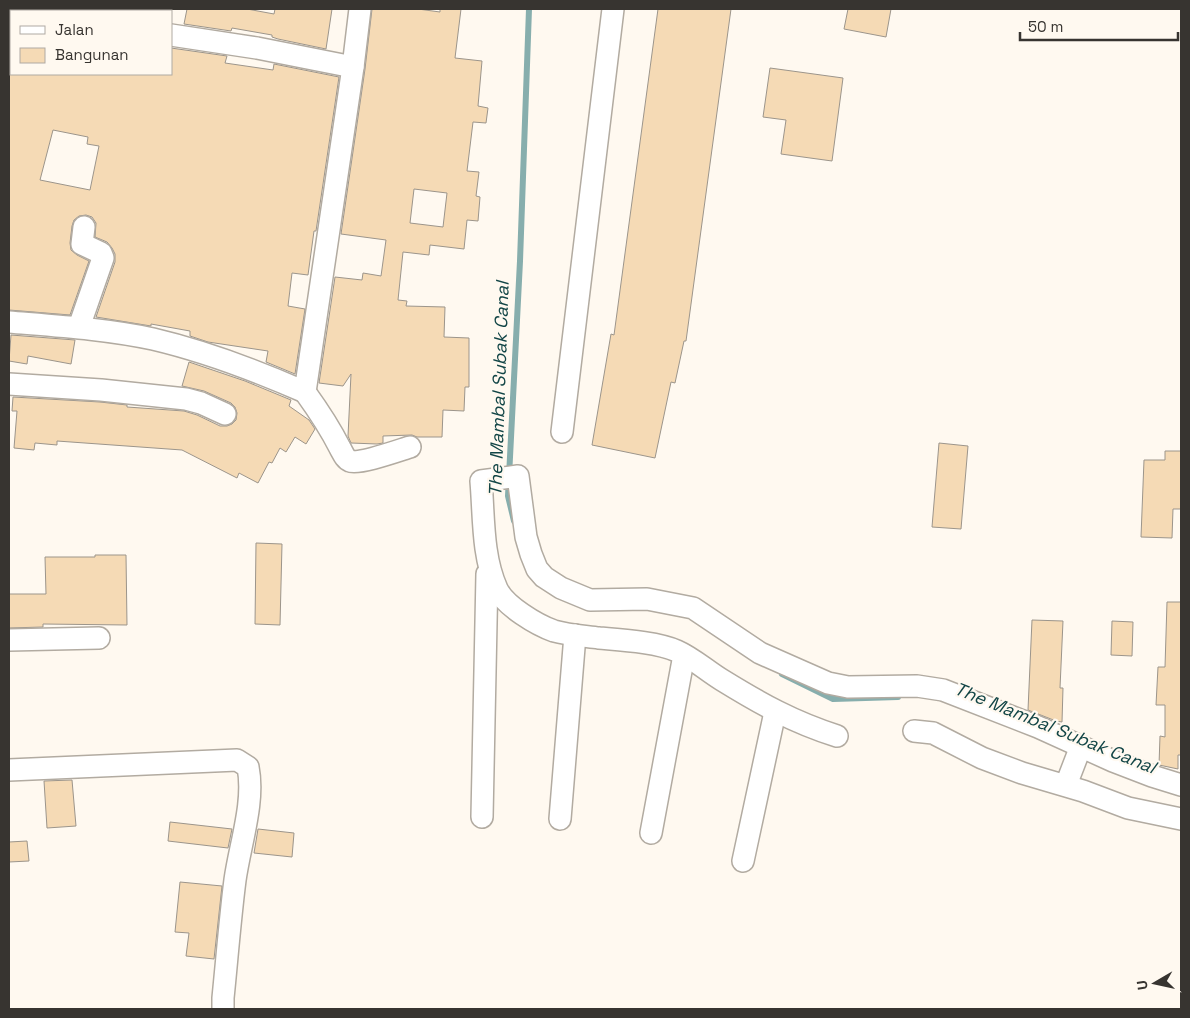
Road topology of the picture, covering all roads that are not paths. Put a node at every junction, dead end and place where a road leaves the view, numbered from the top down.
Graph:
1 (360, 9) edge
2 (613, 9) edge
3 (172, 35) edge
4 (354, 67) junction
5 (84, 227) dead end
6 (9, 322) edge
7 (79, 327) junction
8 (9, 384) edge
9 (305, 392) junction
10 (225, 414) dead end
11 (562, 432) dead end
12 (410, 447) dead end
13 (488, 561) junction
14 (575, 635) junction
15 (99, 638) dead end
16 (9, 640) edge
17 (684, 655) junction
18 (775, 712) junction
19 (914, 731) dead end
20 (837, 736) dead end
21 (1081, 746) junction
22 (9, 770) edge
23 (1066, 785) junction
24 (1181, 785) edge
25 (482, 817) dead end
26 (560, 818) dead end
27 (1181, 819) edge
28 (651, 832) dead end
29 (743, 861) dead end
30 (223, 1009) edge

1 - 4 street
2 - 11 street
3 - 4 street
4 - 9 street
5 - 7 street
6 - 7 street
7 - 9 street
8 - 10 street
9 - 12 street
13 - 14 street
13 - 21 street
13 - 25 street
14 - 17 street
14 - 26 street
15 - 16 street
17 - 18 street
17 - 28 street
18 - 20 street
18 - 29 street
19 - 23 street
21 - 23 street
21 - 24 street
22 - 30 street
23 - 27 street

